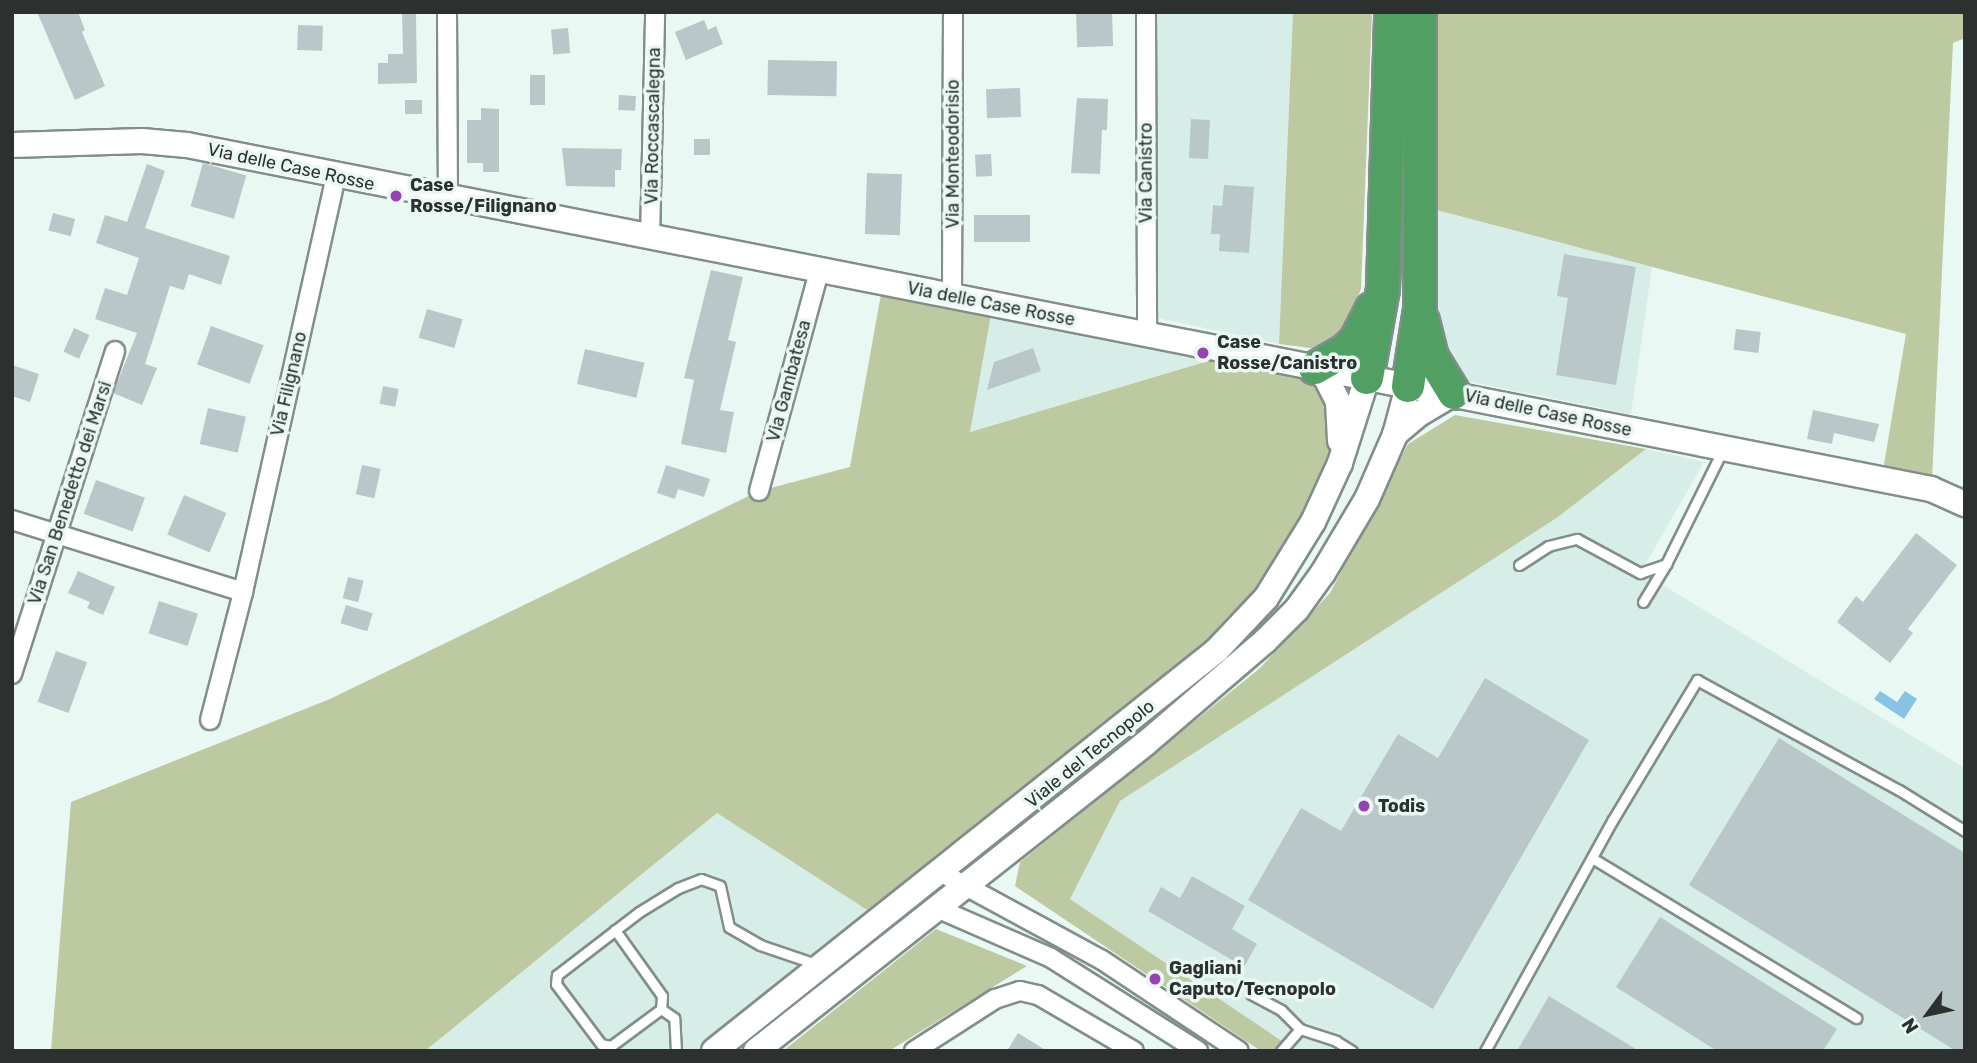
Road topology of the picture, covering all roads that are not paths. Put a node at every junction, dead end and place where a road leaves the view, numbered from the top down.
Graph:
1 (447, 12) edge
2 (656, 12) edge
3 (953, 12) edge
4 (1146, 12) edge
5 (1391, 12) edge
6 (1420, 12) edge
7 (12, 145) edge
8 (336, 177) junction
9 (448, 199) junction
10 (650, 239) junction
11 (819, 271) junction
12 (1383, 289) junction
13 (952, 296) junction
14 (1420, 309) junction
15 (1147, 333) junction
16 (115, 351) dead end
17 (1315, 368) junction
18 (1367, 378) junction
19 (1408, 386) junction
20 (1454, 393) junction
21 (1395, 435) junction
22 (1723, 449) junction
23 (1340, 463) junction
24 (760, 491) dead end
25 (1965, 504) edge
26 (12, 520) edge
27 (58, 535) junction
28 (1666, 564) junction
29 (1519, 565) dead end
30 (243, 592) junction
31 (1643, 602) dead end
32 (12, 674) edge
33 (210, 720) dead end
34 (1965, 831) edge
35 (1592, 858) junction
36 (940, 873) junction
37 (966, 887) junction
38 (939, 909) junction
39 (615, 930) junction
40 (821, 966) junction
41 (1251, 994) dead end
42 (661, 1009) junction
43 (1856, 1018) dead end
44 (1300, 1029) junction
45 (676, 1051) edge
46 (714, 1051) edge
47 (756, 1051) edge
48 (914, 1051) edge
49 (1135, 1051) edge
50 (1198, 1051) edge
51 (1239, 1051) edge
52 (1281, 1051) edge
53 (1353, 1051) edge
54 (1485, 1051) edge

1 - 9 street
2 - 10 street, Via Roccascalegna
3 - 13 street, Via Monteodorisio
4 - 15 street, Via Canistro
5 - 12 highway
6 - 14 highway
7 - 8 main road, Via delle Case Rosse
8 - 9 main road, Via delle Case Rosse
8 - 30 street, Via Filignano
9 - 10 main road, Via delle Case Rosse
10 - 11 main road, Via delle Case Rosse
11 - 13 main road, Via delle Case Rosse
11 - 24 street, Via Gambatesa
12 - 17 highway
12 - 18 highway
13 - 15 main road, Via delle Case Rosse
14 - 19 highway
14 - 20 highway
15 - 17 main road, Via delle Case Rosse
16 - 27 street, Via San Benedetto dei Marsi
17 - 18 main road, Via delle Case Rosse
17 - 23 main road
18 - 19 main road, Via delle Case Rosse
18 - 23 main road, Viale del Tecnopolo
19 - 20 main road, Via delle Case Rosse
19 - 21 main road, Viale del Tecnopolo
20 - 21 main road
20 - 22 main road, Via delle Case Rosse
21 - 37 main road, Viale del Tecnopolo
22 - 25 main road, Via delle Case Rosse
22 - 28 lane
23 - 36 main road, Viale del Tecnopolo
26 - 27 street
27 - 30 street
27 - 32 street, Via San Benedetto dei Marsi
28 - 29 lane
28 - 31 lane
30 - 33 street, Via Filignano
34 - 35 lane
35 - 43 lane
35 - 54 lane
36 - 37 street
36 - 40 main road, Viale del Tecnopolo
37 - 38 main road, Viale del Tecnopolo
37 - 51 street
38 - 47 main road, Viale del Tecnopolo
38 - 50 street
39 - 40 lane
39 - 42 lane
39 - 42 lane
40 - 46 main road, Viale del Tecnopolo
41 - 44 lane
42 - 45 lane
44 - 52 lane
44 - 53 lane
48 - 49 street

